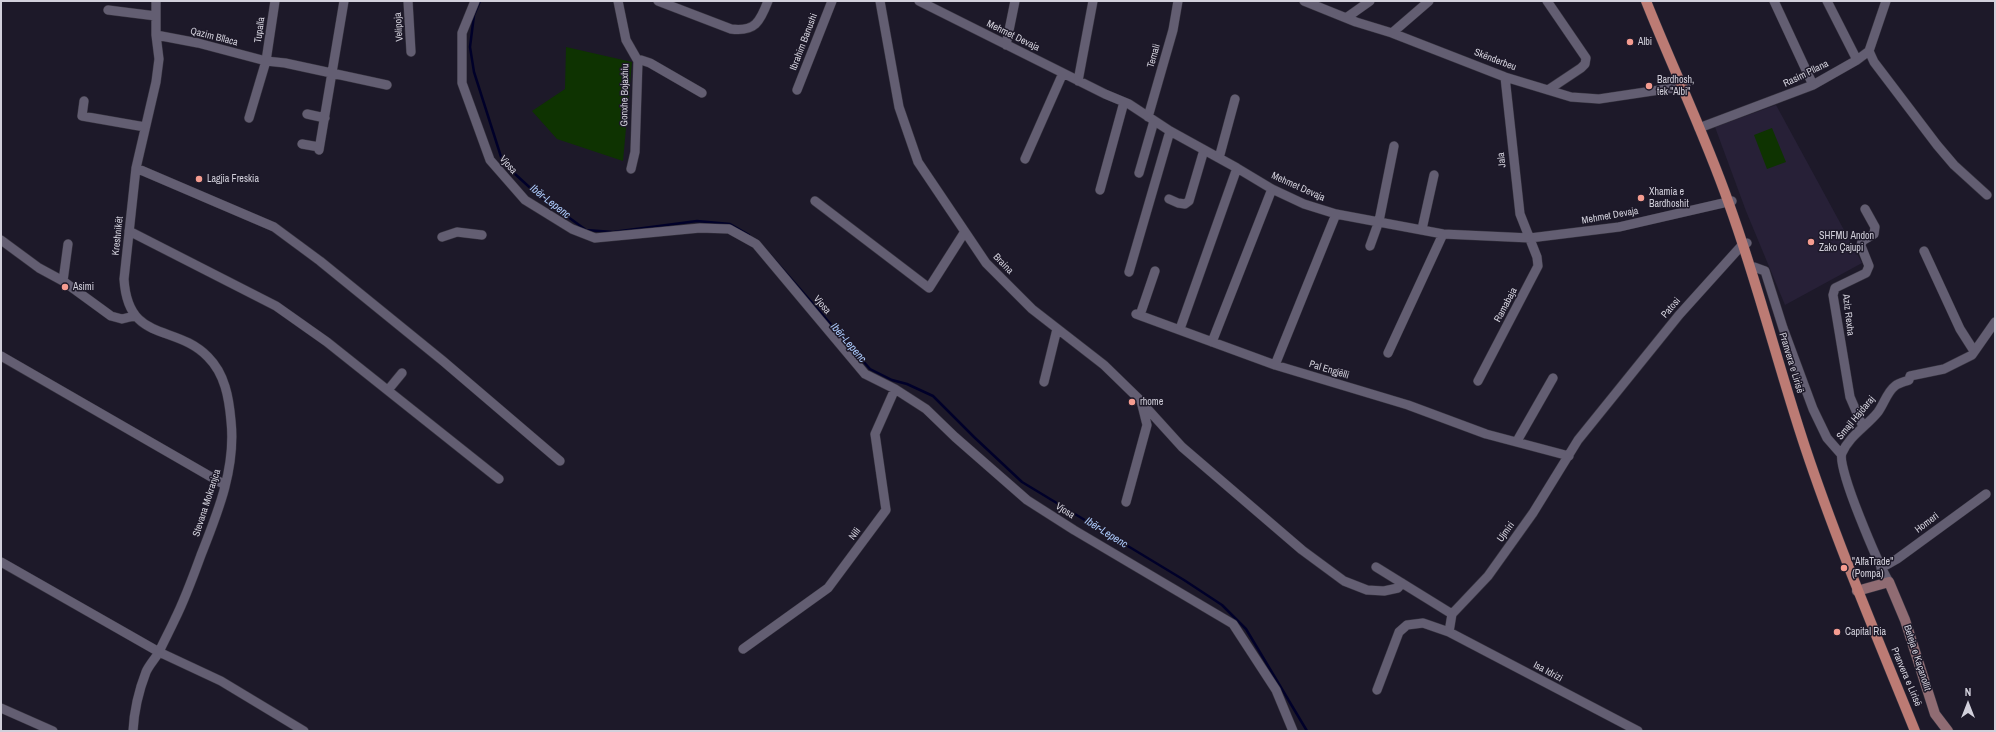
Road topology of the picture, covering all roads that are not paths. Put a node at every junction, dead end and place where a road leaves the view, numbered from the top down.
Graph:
1 (156, 1) edge
2 (275, 1) edge
3 (344, 1) edge
4 (408, 1) edge
5 (475, 1) edge
6 (618, 1) edge
7 (658, 1) edge
8 (768, 1) edge
9 (832, 1) edge
10 (880, 1) edge
11 (1015, 1) edge
12 (1094, 1) edge
13 (1178, 1) edge
14 (1304, 1) edge
15 (1370, 1) edge
16 (1429, 1) edge
17 (1547, 1) edge
18 (1646, 1) edge
19 (1652, 1) edge
20 (1774, 1) edge
21 (1827, 1) edge
22 (1886, 1) edge
23 (925, 3) edge
24 (108, 10) dead end
25 (156, 16) junction
26 (1346, 18) junction
27 (1392, 33) junction
28 (156, 35) junction
29 (1006, 44) junction
30 (1869, 51) junction
31 (411, 52) dead end
32 (638, 60) junction
33 (1857, 60) junction
34 (266, 61) junction
35 (1063, 73) junction
36 (333, 74) junction
37 (1505, 77) junction
38 (1078, 81) junction
39 (386, 85) dead end
40 (1813, 85) junction
41 (1684, 86) junction
42 (797, 90) dead end
43 (1548, 90) junction
44 (702, 93) dead end
45 (1235, 99) dead end
46 (84, 101) dead end
47 (1124, 102) junction
48 (102, 109) dead end
49 (307, 114) dead end
50 (249, 118) dead end
51 (325, 118) junction
52 (100, 119) junction
53 (1151, 119) junction
54 (145, 127) junction
55 (1701, 127) junction
56 (1170, 131) junction
57 (302, 144) dead end
58 (1394, 146) dead end
59 (1204, 150) junction
60 (1218, 158) junction
61 (1025, 159) dead end
62 (136, 168) junction
63 (1237, 168) junction
64 (631, 169) dead end
65 (1139, 173) dead end
66 (1434, 175) dead end
67 (1272, 189) junction
68 (1100, 190) dead end
69 (1987, 196) dead end
70 (1169, 199) dead end
71 (815, 201) dead end
72 (1730, 202) junction
73 (1865, 209) dead end
74 (1336, 214) junction
75 (1379, 221) junction
76 (1422, 229) junction
77 (129, 231) junction
78 (964, 233) junction
79 (1443, 234) junction
80 (482, 235) dead end
81 (442, 237) dead end
82 (1530, 238) junction
83 (1, 240) edge
84 (1745, 243) junction
85 (68, 244) dead end
86 (1370, 246) dead end
87 (1924, 251) dead end
88 (1754, 268) junction
89 (1155, 271) dead end
90 (1129, 272) dead end
91 (64, 281) junction
92 (134, 316) junction
93 (1181, 326) dead end
94 (1994, 328) edge
95 (1057, 329) junction
96 (1212, 342) junction
97 (1974, 351) junction
98 (1388, 353) dead end
99 (1, 356) edge
100 (1275, 365) junction
101 (402, 373) dead end
102 (1553, 378) dead end
103 (1478, 380) dead end
104 (1044, 382) dead end
105 (895, 389) junction
106 (388, 390) junction
107 (1141, 401) junction
108 (1863, 427) junction
109 (1518, 441) junction
110 (1841, 454) junction
111 (1569, 456) junction
112 (560, 461) dead end
113 (499, 479) dead end
114 (225, 485) junction
115 (1986, 494) dead end
116 (1126, 502) dead end
117 (1, 562) edge
118 (1376, 567) dead end
119 (1881, 568) junction
120 (1889, 582) junction
121 (1402, 583) junction
122 (1860, 590) junction
123 (1452, 614) junction
124 (1449, 632) junction
125 (743, 649) dead end
126 (159, 652) junction
127 (1377, 690) dead end
128 (1, 708) edge
129 (53, 731) edge
130 (132, 731) edge
131 (304, 731) edge
132 (1293, 731) edge
133 (1638, 731) edge
134 (1916, 731) edge
135 (1920, 731) edge
136 (1948, 731) edge

1 - 25 street, Kreshnikët
2 - 34 street, Tupalla
3 - 36 street
4 - 31 street, Velipoja
5 - 105 street, Vjosa
6 - 32 street, Gonxhe Bojaxhiu
7 - 8 street
9 - 42 street, Ibrahim Banushi
10 - 78 street, Braina
11 - 29 street
12 - 38 street
13 - 53 street, Temali
14 - 26 street, Skënderbeu
15 - 26 street
16 - 27 street
17 - 43 street
18 - 41 main road, Pranvera e Lirisë
19 - 41 main road, Pranvera e Lirisë
20 - 40 street
21 - 33 street
22 - 30 street
23 - 29 street, Mehmet Devaja
24 - 25 street
25 - 28 street, Kreshnikët
26 - 27 street, Skënderbeu
27 - 37 street, Skënderbeu
28 - 34 street, Qazim Bllaca
28 - 54 street, Kreshnikët
29 - 35 street, Mehmet Devaja
30 - 33 street, Rasim Pllana
30 - 69 street
32 - 44 street
32 - 64 street, Gonxhe Bojaxhiu
33 - 40 street, Rasim Pllana
34 - 36 street, Qazim Bllaca
34 - 50 street
35 - 38 street, Mehmet Devaja
35 - 61 street
36 - 39 street, Qazim Bllaca
36 - 51 street
37 - 43 street, Skënderbeu
37 - 82 street, Jala
38 - 47 street, Mehmet Devaja
40 - 55 street, Rasim Pllana
41 - 43 street, Skënderbeu
41 - 55 main road, Pranvera e Lirisë
45 - 60 street
46 - 52 street
47 - 53 street, Mehmet Devaja
47 - 68 street
48 - 52 street
49 - 51 street
51 - 57 street
52 - 54 street
53 - 56 street, Mehmet Devaja
53 - 65 street, Temali
54 - 62 street, Kreshnikët
55 - 72 main road, Pranvera e Lirisë
56 - 59 street, Mehmet Devaja
56 - 90 street
58 - 75 street
59 - 60 street, Mehmet Devaja
59 - 70 street
60 - 63 street, Mehmet Devaja
62 - 77 street, Kreshnikët
62 - 112 street
63 - 67 street, Mehmet Devaja
63 - 93 street
66 - 76 street
67 - 74 street, Mehmet Devaja
67 - 96 street
71 - 78 street
72 - 82 street, Mehmet Devaja
72 - 84 main road, Pranvera e Lirisë
73 - 108 street, Aziz Rexha
74 - 75 street, Mehmet Devaja
74 - 100 street
75 - 76 street, Mehmet Devaja
75 - 86 street
76 - 79 street, Mehmet Devaja
77 - 92 street, Kreshnikët
77 - 106 street
78 - 95 street, Braina
79 - 82 street, Mehmet Devaja
79 - 98 street
80 - 81 street
82 - 103 street, Ramabaja
83 - 91 street
84 - 88 main road, Pranvera e Lirisë
84 - 111 street, Patosi
84 - 122 main road, Pranvera e Lirisë
85 - 91 street
87 - 97 street
88 - 110 street
88 - 122 main road, Pranvera e Lirisë
89 - 96 street, Pal Engjëlli
91 - 92 street
92 - 114 street, Stevana Mokranjca
94 - 97 street, Smajl Hajdaraj
95 - 104 street
95 - 107 street, Braina
96 - 100 street, Pal Engjëlli
97 - 108 street, Smajl Hajdaraj
99 - 114 street
100 - 109 street, Pal Engjëlli
101 - 106 street
102 - 109 street
105 - 125 street, Nili
105 - 132 street, Vjosa
106 - 113 street
107 - 116 street
107 - 121 street, Braina
108 - 110 street, Smajl Hajdaraj
109 - 111 street, Pal Engjëlli
110 - 119 street, Smajl Hajdaraj
111 - 123 street, Ujmiri
114 - 126 street, Stevana Mokranjca
115 - 119 street, Homeri
117 - 126 street
118 - 121 street
119 - 120 street, Smajl Hajdaraj
120 - 122 street
120 - 136 street, Beteja e Kaçanollit
121 - 123 street
122 - 134 main road, Pranvera e Lirisë
122 - 135 main road, Pranvera e Lirisë
123 - 124 street
124 - 127 street
124 - 133 street, Isa Idrizi
126 - 130 street, Stevana Mokranjca
126 - 131 street
128 - 129 street

